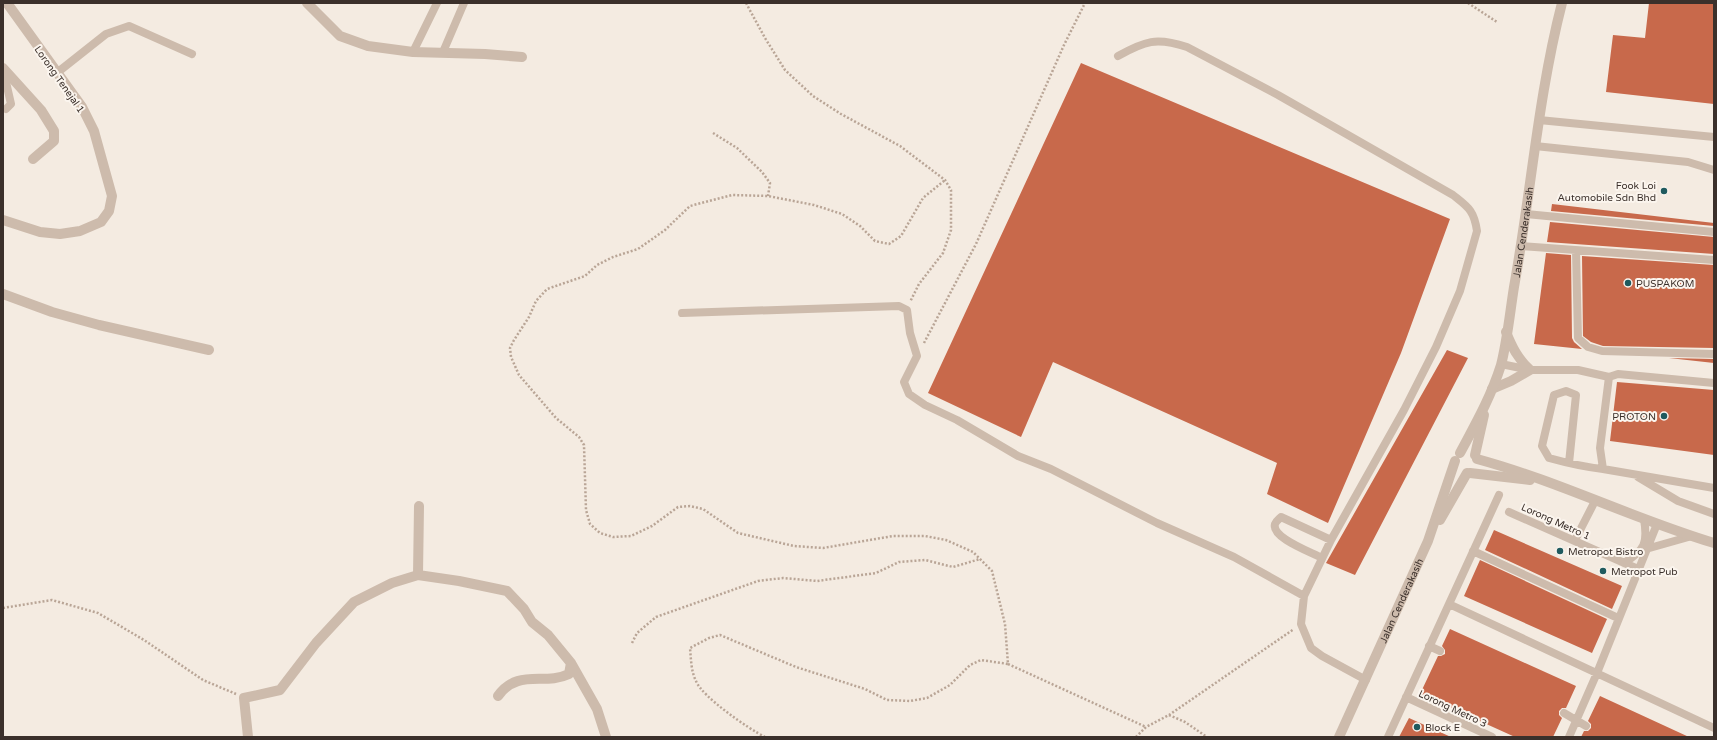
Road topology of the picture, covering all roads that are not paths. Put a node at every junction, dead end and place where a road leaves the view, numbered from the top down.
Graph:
1 (7, 3) edge
2 (307, 3) edge
3 (437, 3) edge
4 (464, 3) edge
5 (1562, 3) edge
6 (413, 52) junction
7 (443, 52) junction
8 (192, 54) dead end
9 (1118, 56) dead end
10 (522, 57) dead end
11 (3, 68) edge
12 (58, 72) junction
13 (6, 109) dead end
14 (1539, 120) junction
15 (1714, 137) edge
16 (1535, 146) junction
17 (33, 159) dead end
18 (1714, 170) edge
19 (1526, 214) junction
20 (3, 220) edge
21 (1714, 232) edge
22 (1521, 246) junction
23 (1576, 251) junction
24 (1714, 260) edge
25 (3, 294) edge
26 (682, 313) dead end
27 (1506, 332) junction
28 (209, 350) dead end
29 (1714, 354) edge
30 (1501, 364) junction
31 (1530, 370) junction
32 (1609, 376) junction
33 (1714, 383) edge
34 (1492, 389) junction
35 (1487, 402) junction
36 (1458, 457) junction
37 (1476, 457) junction
38 (1569, 463) junction
39 (1603, 469) junction
40 (1469, 473) junction
41 (1633, 474) junction
42 (1544, 481) junction
43 (1714, 488) edge
44 (1499, 495) dead end
45 (1595, 501) junction
46 (419, 506) dead end
47 (1509, 512) dead end
48 (1714, 514) edge
49 (1644, 519) junction
50 (1657, 524) junction
51 (1692, 536) junction
52 (1331, 540) junction
53 (1575, 540) junction
54 (1428, 541) junction
55 (1714, 543) edge
56 (1646, 549) junction
57 (1473, 551) junction
58 (1322, 558) junction
59 (1624, 563) junction
60 (1638, 569) junction
61 (418, 575) junction
62 (1304, 596) junction
63 (1449, 604) junction
64 (1618, 618) junction
65 (1429, 646) junction
66 (1440, 651) dead end
67 (572, 663) junction
68 (1597, 673) junction
69 (1366, 680) junction
70 (498, 696) dead end
71 (1406, 697) junction
72 (1564, 713) dead end
73 (1576, 720) junction
74 (1586, 726) dead end
75 (1714, 728) edge
76 (1391, 736) edge
77 (248, 737) edge
78 (606, 737) edge
79 (1339, 737) edge
80 (1492, 737) edge
81 (1569, 737) edge

1 - 12 street, Lorong Tenejal 1
2 - 6 street
3 - 6 lane
4 - 7 lane
5 - 14 street, Jalan Cenderakasih
6 - 7 street
7 - 10 street
8 - 12 lane
9 - 52 lane
11 - 13 lane
11 - 17 street
12 - 20 street, Lorong Tenejal 1
14 - 15 lane
14 - 16 street, Jalan Cenderakasih
16 - 18 lane
16 - 19 street, Jalan Cenderakasih
19 - 21 lane
19 - 22 street, Jalan Cenderakasih
22 - 23 lane
22 - 27 street, Jalan Cenderakasih
23 - 24 lane
23 - 29 lane
25 - 28 street
26 - 62 lane
27 - 30 street, Jalan Cenderakasih
27 - 31 street
30 - 31 lane
30 - 34 street, Jalan Cenderakasih
31 - 32 lane
31 - 34 street
32 - 33 lane
32 - 39 lane
34 - 35 street, Jalan Cenderakasih
35 - 36 street, Jalan Cenderakasih
35 - 37 street
36 - 37 street
36 - 40 street
36 - 54 street, Jalan Cenderakasih
37 - 40 street
37 - 42 street
38 - 38 lane
38 - 39 lane
39 - 41 lane
40 - 42 street
40 - 54 street
41 - 43 lane
41 - 48 lane
42 - 45 street
44 - 57 lane
45 - 49 street
45 - 53 lane
46 - 61 street
47 - 53 lane, Lorong Metro 1
49 - 50 street
49 - 59 lane
50 - 51 street
50 - 56 lane
51 - 55 street
51 - 56 lane
52 - 58 lane
52 - 58 lane
53 - 59 lane, Lorong Metro 1
54 - 69 street, Jalan Cenderakasih
56 - 60 lane
57 - 63 lane
57 - 64 lane
58 - 62 lane
59 - 60 lane, Lorong Metro 1
60 - 64 lane
61 - 67 street
61 - 77 street
62 - 69 lane
63 - 65 lane
63 - 68 lane
64 - 68 lane
65 - 66 lane
65 - 71 lane
67 - 70 street
67 - 78 street
68 - 73 lane
68 - 75 lane
69 - 79 street, Jalan Cenderakasih
71 - 76 lane
71 - 80 lane, Lorong Metro 3
72 - 73 lane
73 - 74 lane
73 - 81 lane

